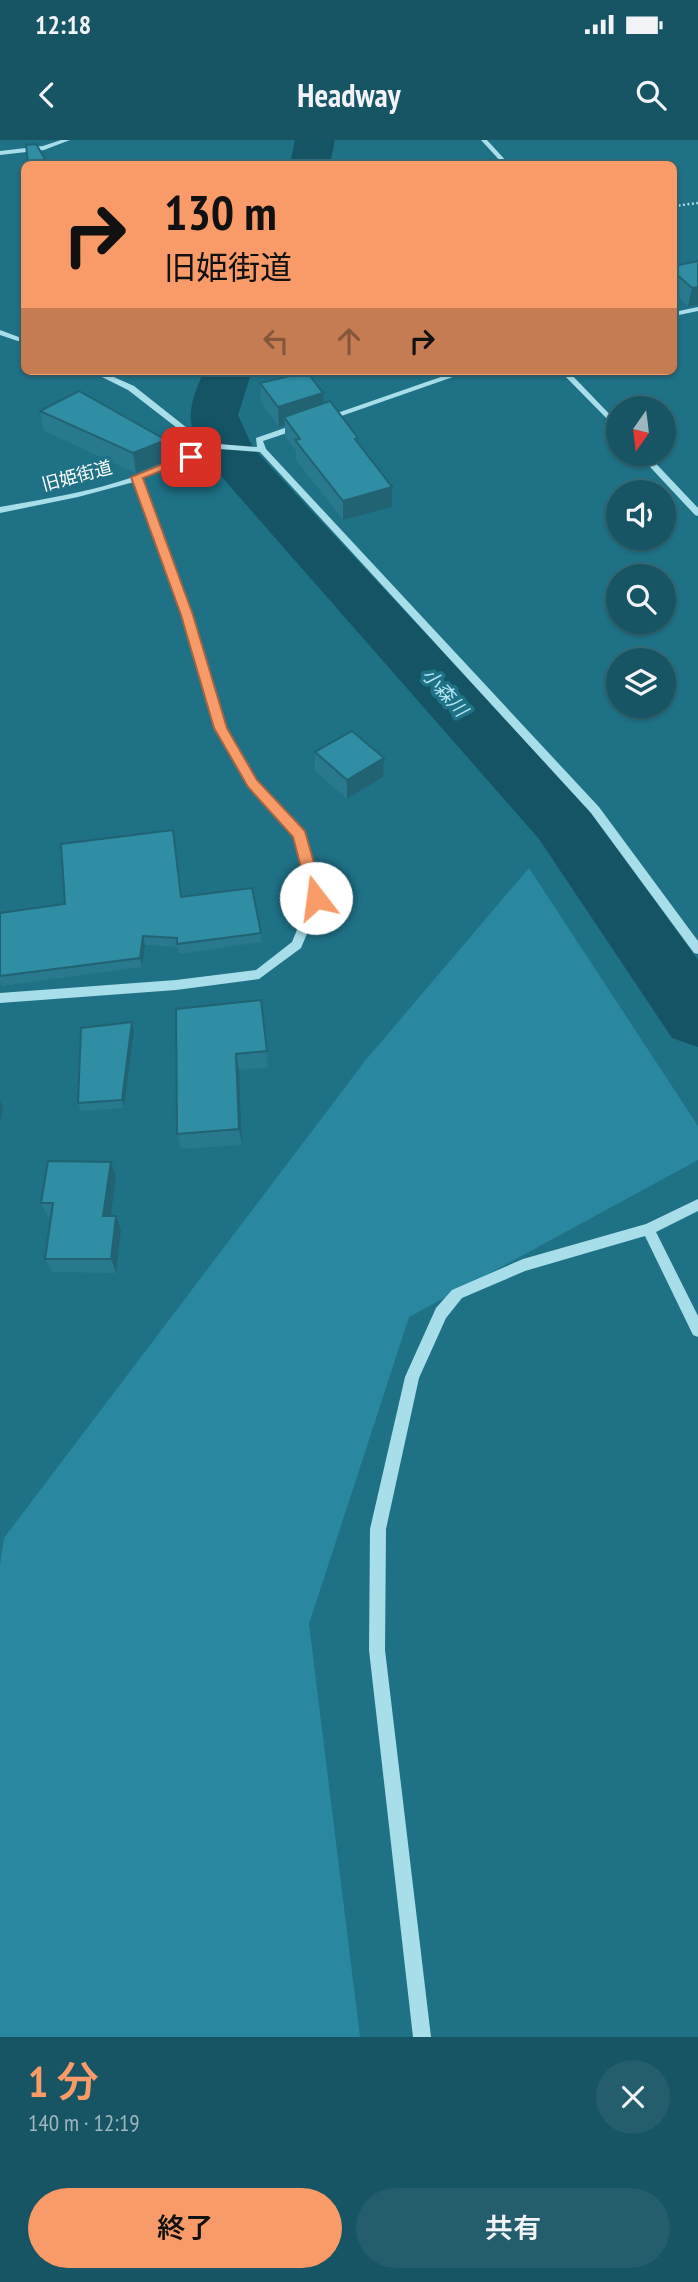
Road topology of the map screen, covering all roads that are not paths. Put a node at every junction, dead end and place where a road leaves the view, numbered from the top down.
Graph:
1 (67, 140) edge
2 (484, 140) edge
3 (0, 153) edge
4 (503, 161) edge
5 (698, 309) edge
6 (677, 313) edge
7 (0, 332) edge
8 (21, 340) edge
9 (103, 375) edge
10 (454, 375) edge
11 (568, 375) edge
12 (606, 415) edge
13 (316, 421) edge
14 (304, 425) edge
15 (204, 445) junction
16 (262, 450) junction
17 (653, 466) edge
18 (137, 477) junction
19 (0, 510) edge
20 (698, 513) edge
21 (698, 950) edge
22 (0, 998) edge
23 (698, 1205) edge
24 (648, 1229) junction
25 (698, 1330) edge
26 (422, 2037) edge

1 - 3 street
2 - 4 street
5 - 6 street
7 - 8 street
9 - 15 street
10 - 13 street
11 - 12 street
14 - 16 street
15 - 16 street
15 - 18 street, 旧姫街道
16 - 21 street
17 - 20 street
18 - 19 street, 旧姫街道
18 - 22 street
23 - 24 street
24 - 25 street
24 - 26 street

